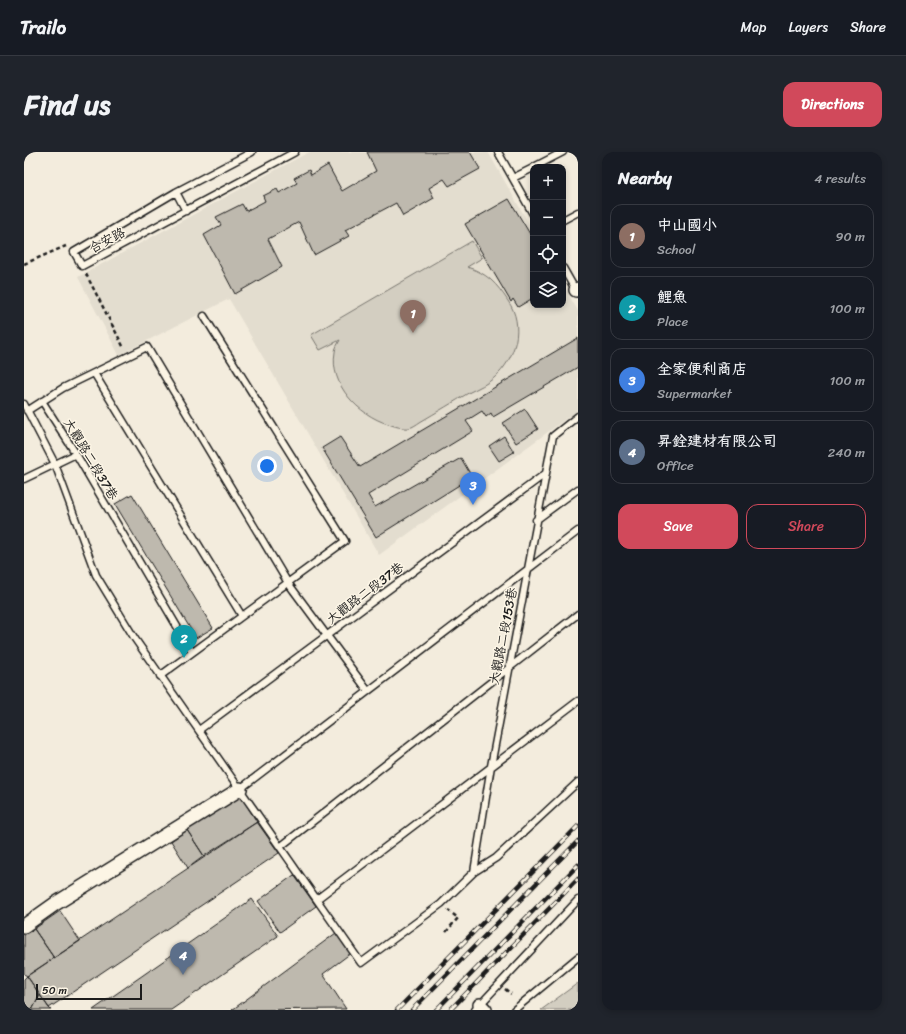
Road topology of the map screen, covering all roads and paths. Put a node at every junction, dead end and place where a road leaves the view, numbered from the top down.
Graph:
1 (252, 152) edge
2 (295, 152) edge
3 (498, 152) edge
4 (563, 152) edge
5 (540, 164) edge
6 (530, 169) edge
7 (513, 178) junction
8 (176, 192) junction
9 (530, 209) edge
10 (186, 211) junction
11 (578, 212) edge
12 (566, 218) edge
13 (74, 252) junction
14 (24, 264) edge
15 (82, 266) junction
16 (565, 272) edge
17 (577, 291) edge
18 (204, 316) dead end
19 (128, 357) junction
20 (94, 373) junction
21 (42, 401) junction
22 (24, 404) edge
23 (26, 411) junction
24 (578, 416) edge
25 (76, 454) junction
26 (55, 464) junction
27 (545, 474) junction
28 (24, 479) edge
29 (578, 489) edge
30 (536, 520) junction
31 (578, 531) edge
32 (527, 570) junction
33 (288, 583) junction
34 (578, 614) edge
35 (242, 616) junction
36 (327, 636) junction
37 (192, 652) junction
38 (508, 668) junction
39 (160, 676) junction
40 (368, 691) junction
41 (578, 701) edge
42 (199, 730) junction
43 (491, 766) junction
44 (578, 782) edge
45 (240, 789) junction
46 (280, 847) junction
47 (474, 872) junction
48 (317, 899) junction
49 (578, 900) edge
50 (441, 904) junction
51 (24, 926) edge
52 (446, 932) dead end
53 (578, 957) edge
54 (480, 1008) edge
55 (514, 1010) edge

1 - 8 lane, 合安路
2 - 10 lane, 合安路
3 - 7 lane
4 - 5 lane
6 - 7 lane
7 - 9 lane
8 - 10 lane
8 - 13 lane, 合安路
10 - 15 lane, 合安路
11 - 12 lane
13 - 14 path
13 - 15 lane, 合安路
15 - 19 path
16 - 17 lane
18 - 33 lane
19 - 20 lane
19 - 33 lane
20 - 21 lane
20 - 35 lane
21 - 23 lane
21 - 25 lane, 大觀路二段37巷
22 - 23 lane
23 - 26 lane
24 - 27 lane, 大觀路二段153巷
25 - 26 lane
25 - 37 lane, 大觀路二段37巷
26 - 28 lane
26 - 39 lane
27 - 30 lane, 大觀路二段153巷
27 - 36 lane, 大觀路二段37巷
29 - 30 lane
30 - 32 lane, 大觀路二段153巷
31 - 32 lane
32 - 38 lane, 大觀路二段153巷
32 - 40 lane
33 - 35 lane
33 - 36 lane
34 - 38 lane
35 - 37 lane
36 - 40 lane
36 - 42 lane, 大觀路二段37巷
37 - 39 lane
38 - 43 lane, 大觀路二段153巷
38 - 46 lane
39 - 42 lane
40 - 45 lane
41 - 43 lane
42 - 45 lane
43 - 47 lane, 大觀路二段153巷
43 - 48 lane
44 - 47 lane
45 - 46 lane
45 - 51 street
46 - 48 lane
47 - 50 lane
48 - 50 lane
49 - 54 lane
50 - 52 path
53 - 55 lane

